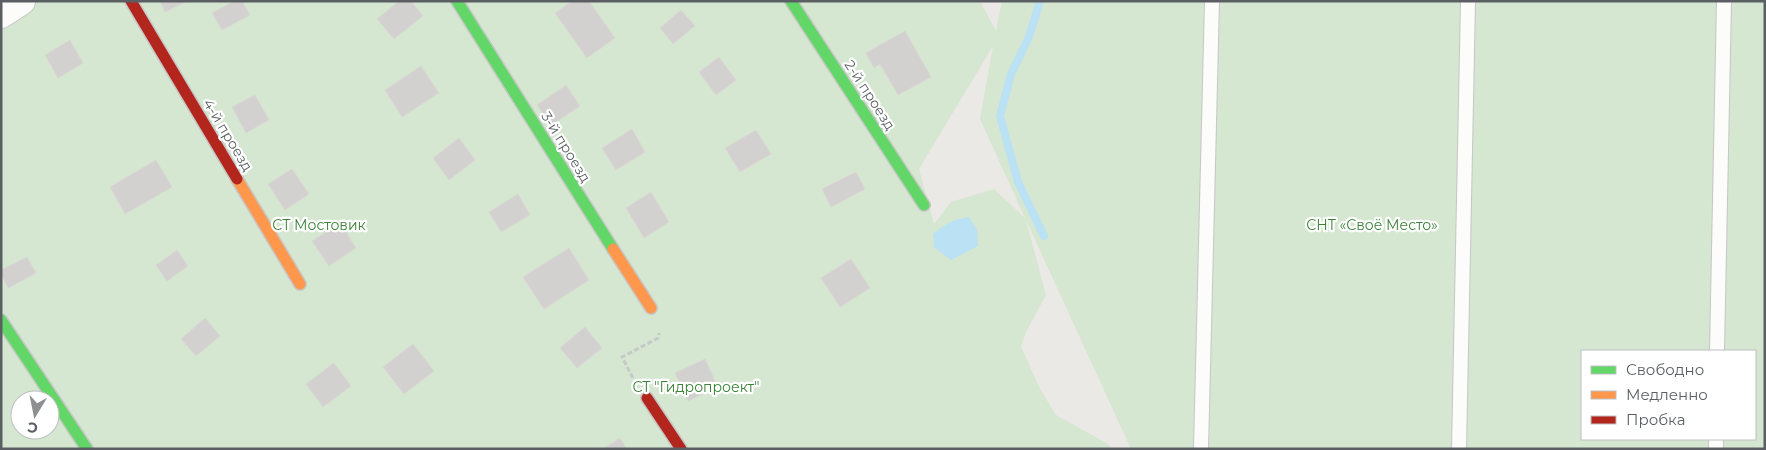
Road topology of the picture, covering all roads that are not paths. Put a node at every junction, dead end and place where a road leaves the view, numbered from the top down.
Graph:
1 (22, 1) edge
2 (131, 1) edge
3 (457, 1) edge
4 (790, 1) edge
5 (1212, 1) edge
6 (1468, 1) edge
7 (1724, 1) edge
8 (1, 14) edge
9 (924, 205) dead end
10 (300, 284) dead end
11 (651, 308) road end
12 (1, 320) edge
13 (1717, 350) edge
14 (647, 398) road end
15 (87, 449) edge
16 (681, 449) edge
17 (1201, 449) edge
18 (1459, 449) edge

1 - 8 street
2 - 10 street, 4-й проезд
3 - 11 street, 3-й проезд
4 - 9 street, 2-й проезд
5 - 17 lane
6 - 18 lane
7 - 13 lane
12 - 15 street
14 - 16 street

